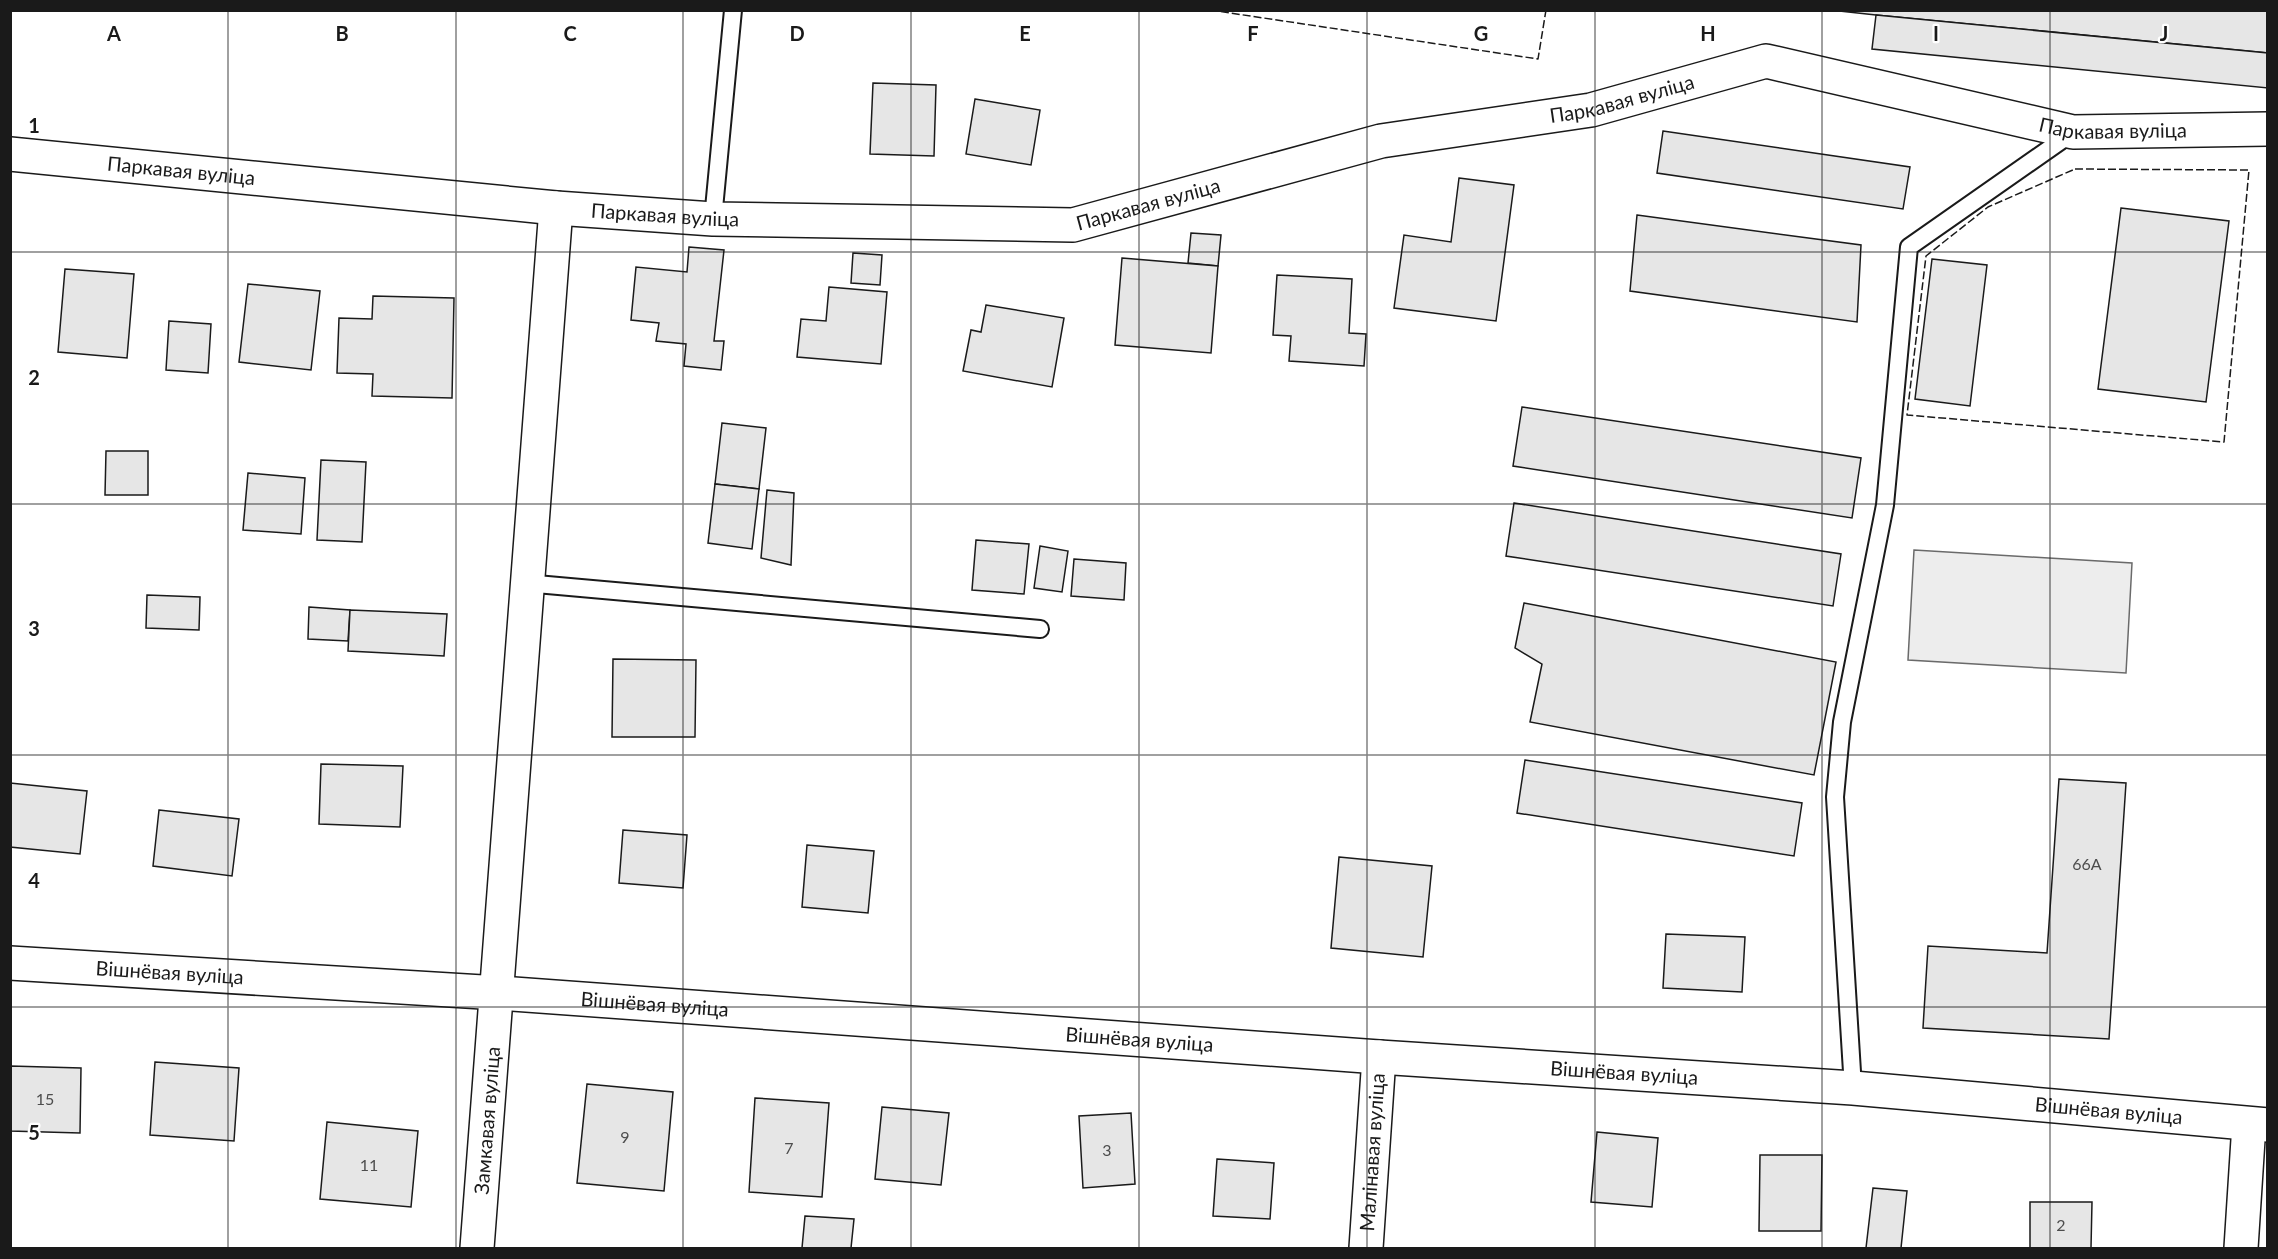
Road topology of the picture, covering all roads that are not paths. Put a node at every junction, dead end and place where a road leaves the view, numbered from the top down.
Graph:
1 (733, 10) edge
2 (2268, 129) edge
3 (2073, 132) junction
4 (10, 154) edge
5 (556, 208) junction
6 (712, 219) junction
7 (525, 583) junction
8 (1040, 629) dead end
9 (10, 963) edge
10 (499, 993) junction
11 (1379, 1057) junction
12 (1853, 1088) junction
13 (2258, 1125) edge
14 (477, 1248) edge
15 (1366, 1248) edge
16 (2241, 1248) edge

1 - 6 lane
2 - 3 street, Паркавая вуліца
3 - 6 street, Паркавая вуліца
3 - 12 lane
4 - 5 street, Паркавая вуліца
5 - 6 street, Паркавая вуліца
5 - 7 street, Замкавая вуліца
7 - 8 lane
7 - 10 street, Замкавая вуліца
9 - 10 street, Вішнёвая вуліца
10 - 11 street, Вішнёвая вуліца
10 - 14 street, Замкавая вуліца
11 - 12 street, Вішнёвая вуліца
11 - 15 street, Малінавая вуліца
12 - 13 street, Вішнёвая вуліца
13 - 16 street

